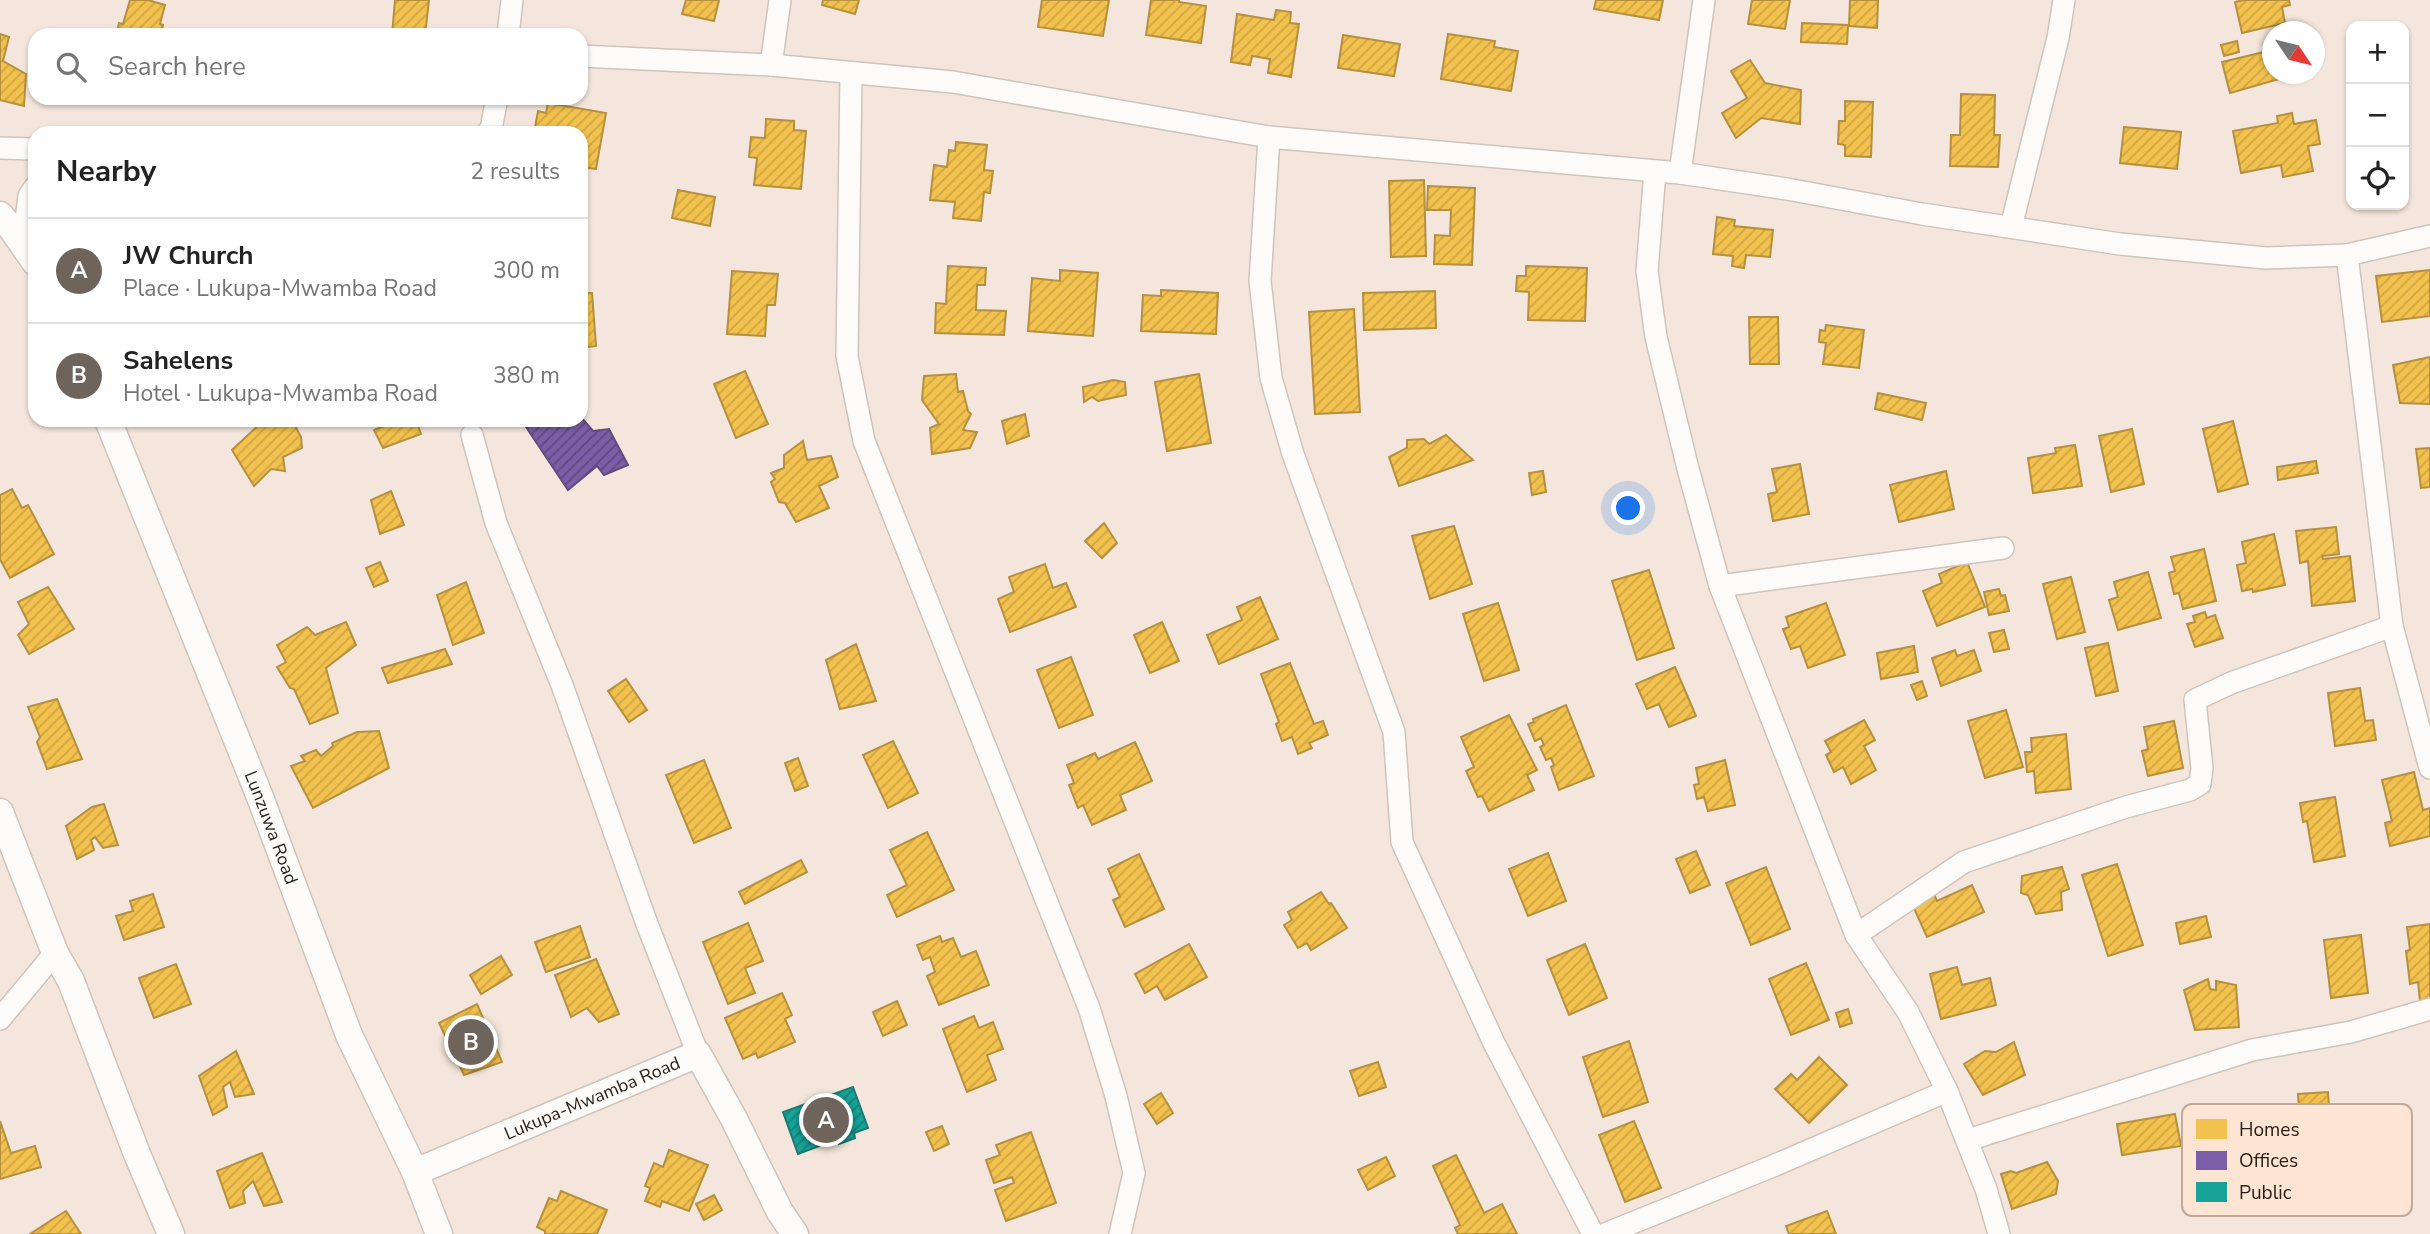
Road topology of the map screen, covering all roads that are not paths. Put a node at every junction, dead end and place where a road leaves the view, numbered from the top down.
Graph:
1 (512, 0) edge
2 (780, 0) edge
3 (1704, 0) edge
4 (2064, 0) edge
5 (509, 28) edge
6 (588, 56) edge
7 (771, 65) junction
8 (851, 73) junction
9 (496, 105) edge
10 (492, 126) edge
11 (1269, 137) junction
12 (0, 148) edge
13 (28, 149) edge
14 (1656, 171) junction
15 (1680, 173) junction
16 (0, 215) edge
17 (2011, 227) junction
18 (2430, 236) edge
19 (28, 252) edge
20 (2347, 255) junction
21 (111, 427) edge
22 (472, 435) dead end
23 (2003, 548) dead end
24 (1720, 586) junction
25 (2392, 626) junction
26 (2430, 768) edge
27 (0, 813) edge
28 (1856, 935) junction
29 (55, 953) junction
30 (2430, 1009) edge
31 (0, 1019) edge
32 (698, 1054) junction
33 (1947, 1091) junction
34 (1968, 1140) junction
35 (415, 1172) junction
36 (171, 1234) edge
37 (439, 1234) edge
38 (795, 1234) edge
39 (1120, 1234) edge
40 (1593, 1234) edge
41 (1605, 1234) edge
42 (1999, 1234) edge

1 - 5 street
2 - 7 street
3 - 15 street
4 - 17 street
6 - 7 street
7 - 8 street
8 - 11 street
8 - 39 street
9 - 10 street
11 - 14 street
11 - 40 street
12 - 13 street
14 - 15 street
14 - 24 street
15 - 17 street
16 - 19 street
17 - 20 street
18 - 20 street
20 - 25 street
21 - 35 street, Lunzuwa Road
22 - 32 street
23 - 24 street
24 - 28 street
25 - 26 street
25 - 28 street
27 - 29 street
28 - 33 street
29 - 31 street
29 - 36 street
30 - 34 street
32 - 35 street, Lukupa-Mwamba Road
32 - 38 street, Lukupa-Mwamba Road
33 - 34 street
33 - 41 street
34 - 42 street
35 - 37 street, Lunzuwa Road

